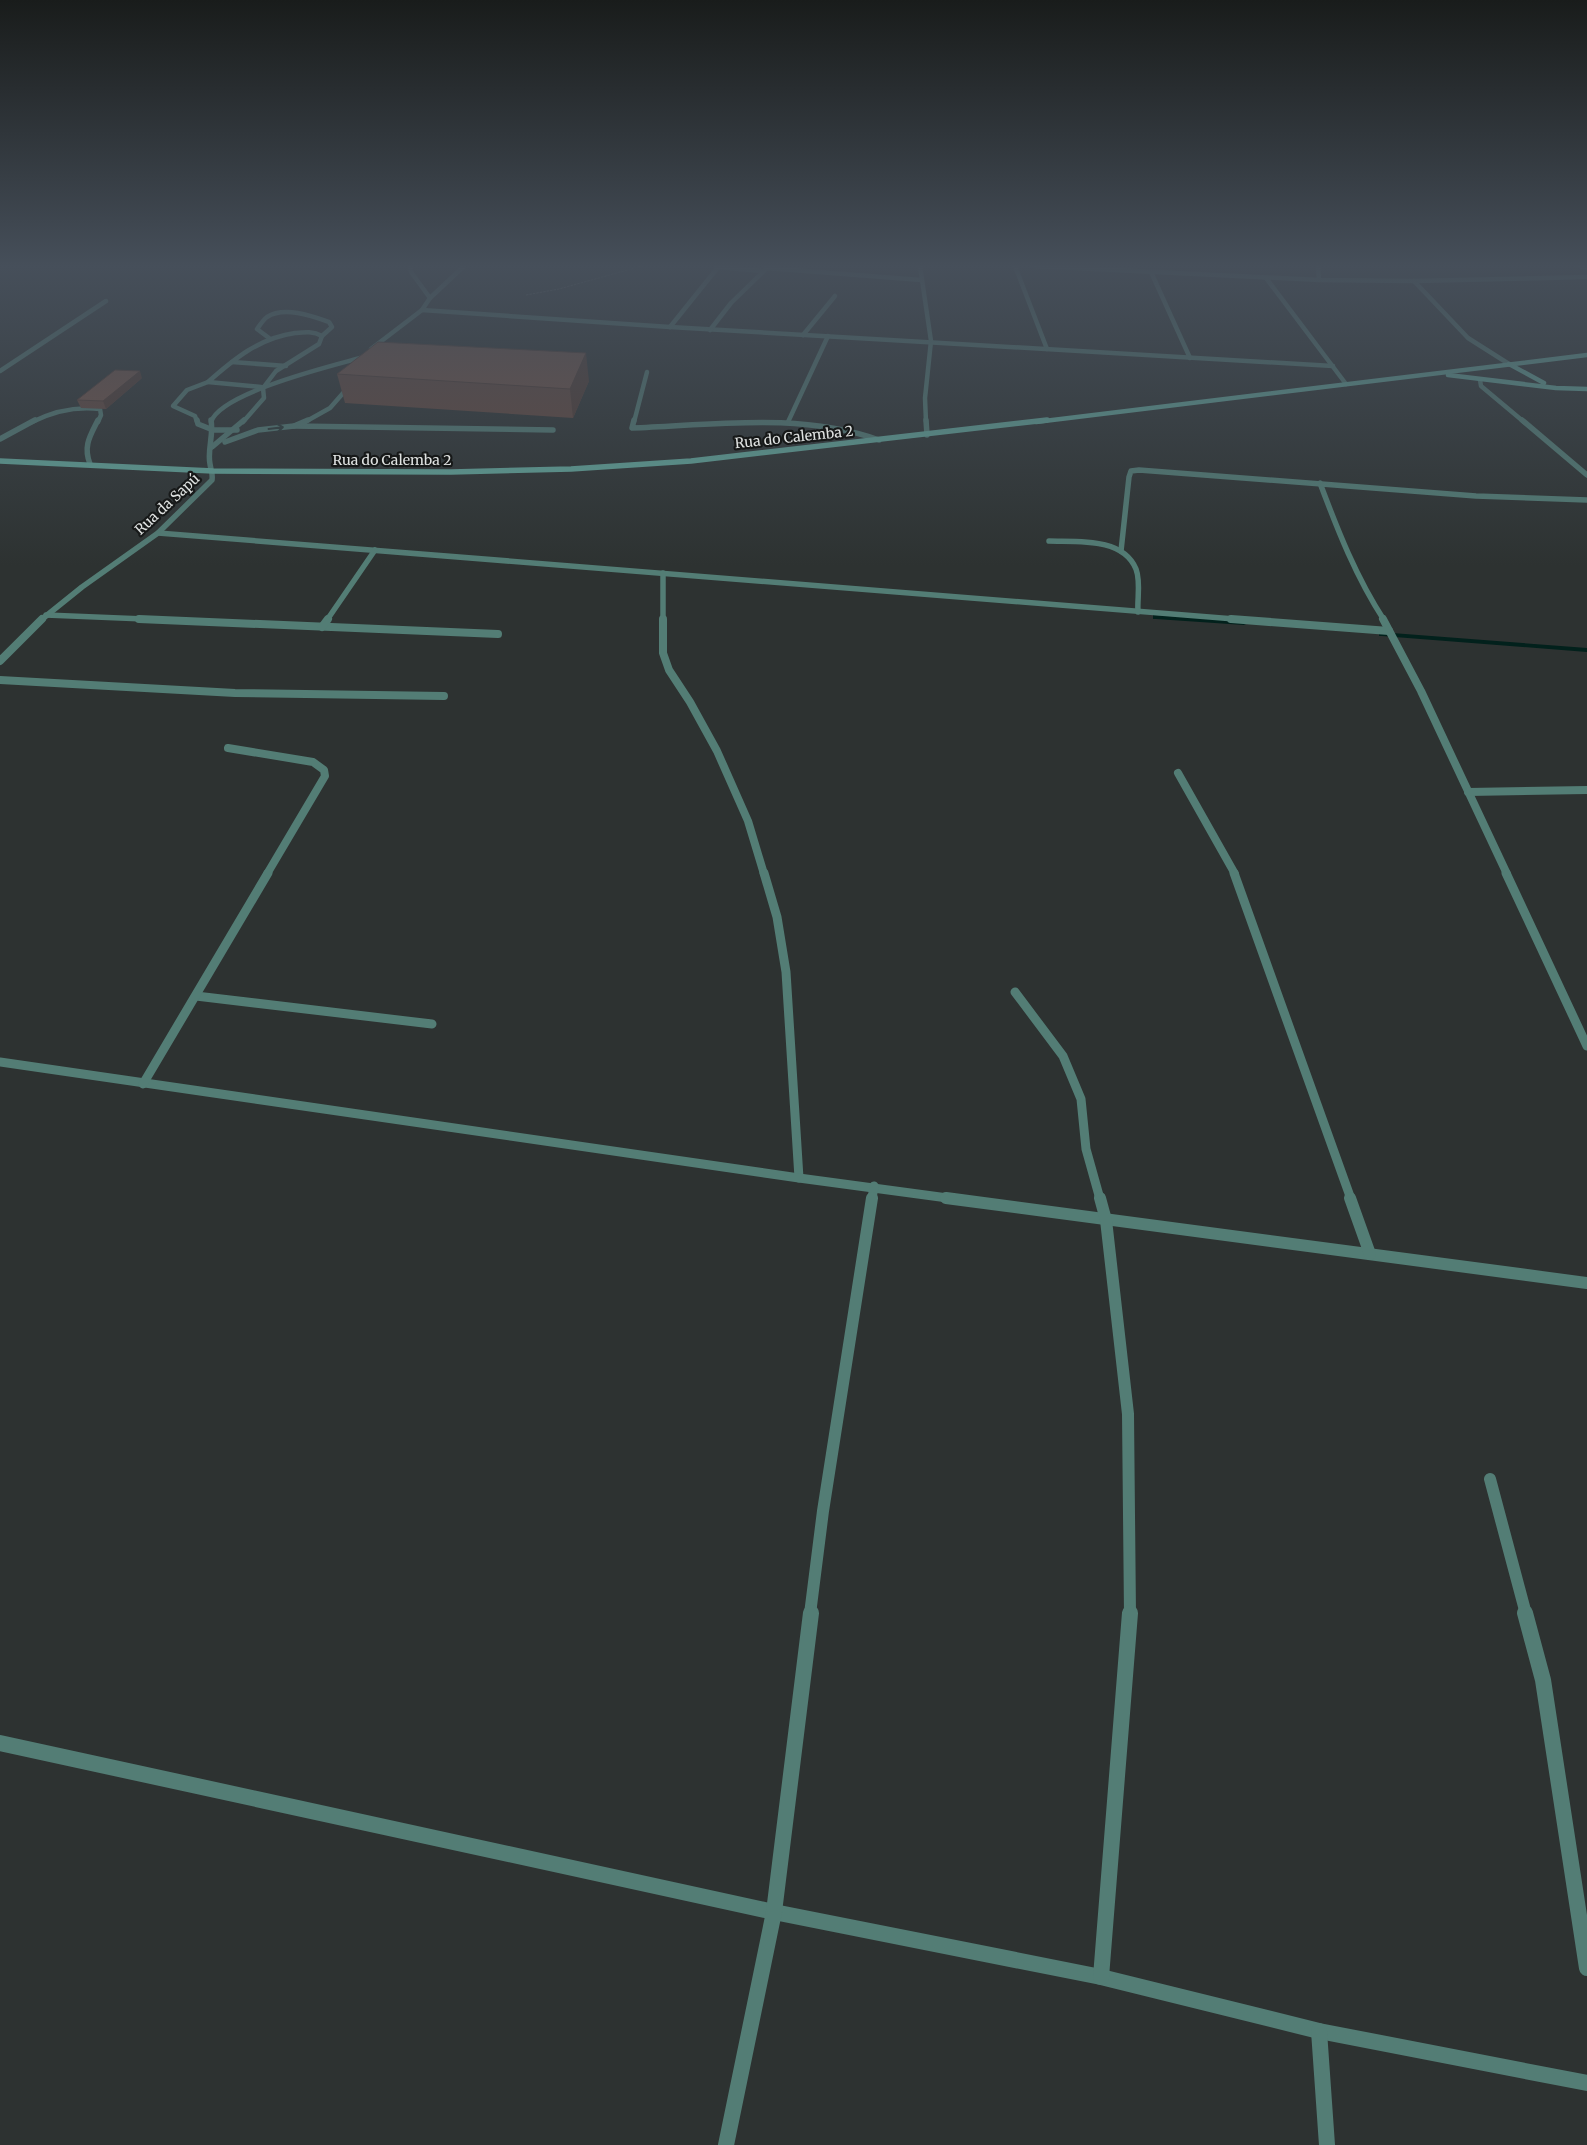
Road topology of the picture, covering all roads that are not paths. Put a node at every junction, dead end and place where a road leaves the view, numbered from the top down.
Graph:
1 (227, 366) edge
2 (286, 366) edge
3 (331, 366) edge
4 (814, 366) edge
5 (928, 366) edge
6 (1333, 366) edge
7 (1491, 366) edge
8 (1512, 366) edge
9 (647, 372) dead end
10 (1433, 373) junction
11 (1480, 380) junction
12 (208, 382) junction
13 (353, 382) edge
14 (1346, 384) junction
15 (264, 388) junction
16 (1556, 388) junction
17 (1587, 389) edge
18 (788, 422) junction
19 (294, 426) junction
20 (213, 430) junction
21 (235, 430) junction
22 (258, 430) junction
23 (553, 430) dead end
24 (928, 435) junction
25 (0, 439) edge
26 (879, 440) junction
27 (212, 447) junction
28 (0, 461) edge
29 (90, 464) junction
30 (213, 470) junction
31 (1587, 475) edge
32 (1320, 482) junction
33 (1587, 500) edge
34 (158, 533) junction
35 (1050, 541) dead end
36 (375, 550) junction
37 (1121, 551) junction
38 (662, 573) junction
39 (1138, 612) junction
40 (46, 615) junction
41 (322, 627) junction
42 (1389, 631) junction
43 (498, 634) dead end
44 (0, 661) edge
45 (0, 680) edge
46 (444, 696) dead end
47 (228, 748) dead end
48 (1178, 773) dead end
49 (1587, 790) edge
50 (1468, 792) junction
51 (1015, 992) dead end
52 (196, 996) junction
53 (432, 1024) dead end
54 (1587, 1046) edge
55 (0, 1062) edge
56 (144, 1084) junction
57 (798, 1178) junction
58 (874, 1186) junction
59 (1106, 1220) junction
60 (1370, 1254) junction
61 (1587, 1283) edge
62 (1490, 1478) dead end
63 (0, 1743) edge
64 (774, 1912) junction
65 (1587, 1968) edge
66 (1101, 1977) junction
67 (1319, 2031) junction
68 (1587, 2083) edge
69 (726, 2145) edge
70 (1327, 2145) edge

1 - 12 street
2 - 15 street
3 - 15 street
4 - 18 street
5 - 24 street
6 - 14 street
7 - 10 main road, Rua do Calemba 2
8 - 16 main road
9 - 18 street
10 - 11 main road
10 - 14 main road, Rua do Calemba 2
11 - 16 main road
11 - 31 street
12 - 15 street
12 - 20 street
13 - 19 street
14 - 24 main road, Rua do Calemba 2
15 - 20 street, Rua da Sapú
15 - 21 street
16 - 17 main road
18 - 26 street
22 -> 19 street
19 - 23 street
20 - 21 street
20 - 27 street, Rua da Sapú
21 - 22 street
21 - 27 street
22 - 27 street
24 - 26 main road, Rua do Calemba 2
25 - 29 street
26 - 30 main road, Rua do Calemba 2
27 - 30 street, Rua da Sapú
28 - 29 main road, Rua do Calemba 2
29 - 30 main road, Rua do Calemba 2
30 - 34 street, Rua da Sapú
32 - 33 street
32 - 37 street
32 - 42 street
34 - 36 street
34 - 40 street, Rua da Sapú
35 - 37 street
36 - 38 street
36 - 41 street
37 - 39 street
38 - 39 street
38 - 57 street
39 - 42 street
40 - 41 street
40 - 44 street, Rua da Sapú
41 - 43 street
42 - 50 street
45 - 46 street
47 - 52 street
48 - 60 street
49 - 50 street
50 - 54 street
51 - 59 street
52 - 53 street
52 - 56 street
55 - 56 street
56 - 57 street
57 - 58 street
58 - 59 street
58 - 64 street
59 - 60 street
59 - 66 street
60 - 61 street
62 - 65 street
63 - 64 street
64 - 66 street
64 - 69 street
66 - 67 street
67 - 68 street
67 - 70 street

